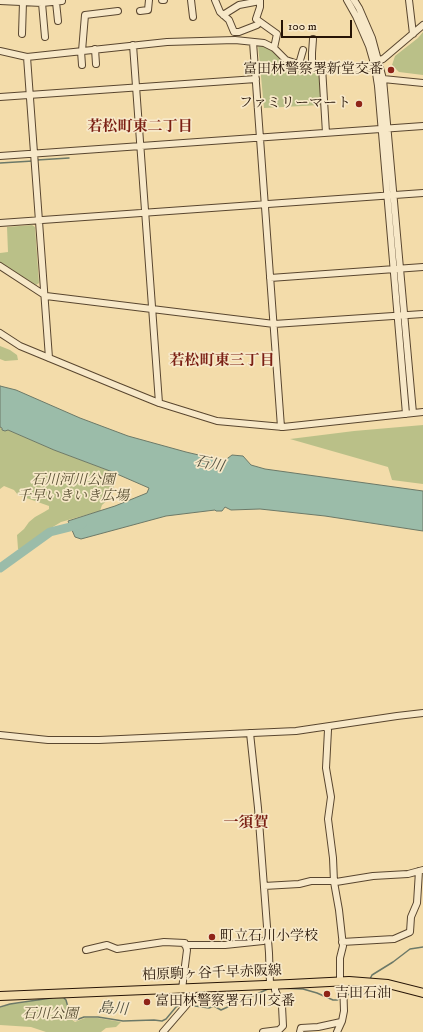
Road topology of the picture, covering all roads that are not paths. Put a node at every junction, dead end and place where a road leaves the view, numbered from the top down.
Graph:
1 (149, 0) edge
2 (191, 0) edge
3 (215, 0) edge
4 (347, 0) edge
5 (354, 0) edge
6 (410, 0) edge
7 (0, 1) edge
8 (31, 1) edge
9 (59, 1) edge
10 (260, 1) edge
11 (23, 2) junction
12 (42, 3) junction
13 (140, 11) dead end
14 (115, 13) dead end
15 (223, 15) junction
16 (193, 17) dead end
17 (58, 21) dead end
18 (257, 25) dead end
19 (423, 25) edge
20 (22, 34) dead end
21 (413, 34) junction
22 (45, 37) dead end
23 (313, 39) dead end
24 (253, 42) junction
25 (133, 45) junction
26 (274, 48) junction
27 (82, 49) junction
28 (95, 49) junction
29 (303, 50) dead end
30 (0, 51) edge
31 (27, 57) junction
32 (379, 60) junction
33 (96, 64) dead end
34 (299, 64) junction
35 (82, 65) dead end
36 (375, 66) junction
37 (322, 67) junction
38 (312, 68) junction
39 (256, 79) junction
40 (383, 79) junction
41 (423, 83) edge
42 (136, 87) junction
43 (30, 95) junction
44 (0, 97) edge
45 (423, 126) edge
46 (385, 129) junction
47 (326, 134) junction
48 (260, 138) junction
49 (141, 146) junction
50 (34, 154) junction
51 (0, 156) edge
52 (423, 192) edge
53 (391, 195) junction
54 (265, 204) junction
55 (145, 212) junction
56 (39, 220) junction
57 (0, 223) edge
58 (0, 266) edge
59 (423, 267) edge
60 (397, 269) junction
61 (270, 278) junction
62 (44, 294) junction
63 (152, 309) junction
64 (423, 314) edge
65 (401, 316) junction
66 (274, 324) junction
67 (0, 333) edge
68 (49, 358) junction
69 (159, 403) junction
70 (423, 412) edge
71 (410, 413) junction
72 (281, 427) junction
73 (423, 713) edge
74 (326, 727) junction
75 (250, 733) junction
76 (0, 735) edge
77 (421, 870) edge
78 (334, 882) junction
79 (264, 886) junction
80 (268, 939) junction
81 (342, 942) junction
82 (185, 945) junction
83 (86, 950) dead end
84 (342, 981) junction
85 (273, 984) junction
86 (193, 988) junction
87 (182, 989) junction
88 (423, 992) edge
89 (0, 996) edge
90 (341, 1022) junction
91 (284, 1030) edge
92 (163, 1032) edge
93 (263, 1032) edge
94 (300, 1032) edge
95 (337, 1032) edge

1 - 13 street
2 - 16 street
3 - 15 street
4 - 36 street
5 - 32 street
6 - 21 street
7 - 11 street
8 - 11 street
8 - 12 street
9 - 12 street
9 - 17 street
10 - 15 street
10 - 26 street
11 - 20 street
12 - 22 street
14 - 27 street
15 - 18 street
19 - 21 street
21 - 32 street
23 - 38 street
24 - 25 street
24 - 26 street
24 - 39 street
25 - 28 street
25 - 42 street
26 - 34 street
27 - 28 street
27 - 31 street
27 - 35 street
28 - 33 street
29 - 34 street
30 - 31 street
31 - 43 street
32 - 40 street
34 - 38 street
36 - 37 street
36 - 46 street
37 - 38 street
37 - 47 street
39 - 42 street
39 - 48 street
40 - 41 street
40 - 46 street
42 - 43 street
42 - 49 street
43 - 44 street
43 - 50 street
45 - 46 street
46 - 47 street
46 - 53 street
47 - 48 street
48 - 49 street
48 - 54 street
49 - 50 street
49 - 55 street
50 - 51 street
50 - 56 street
52 - 53 street
53 - 54 street
53 - 60 street
54 - 55 street
54 - 61 street
55 - 56 street
55 - 63 street
56 - 57 street
56 - 62 street
58 - 62 street
59 - 60 street
60 - 61 street
60 - 65 street
61 - 66 street
62 - 63 street
62 - 68 street
63 - 66 street
63 - 69 street
64 - 65 street
65 - 66 street
65 - 71 street
66 - 72 street
67 - 68 street
68 - 69 street
69 - 72 street
70 - 71 street
71 - 72 street
73 - 74 street
74 - 75 street
74 - 78 street
75 - 76 street
75 - 79 street
77 - 78 street
77 - 81 street
78 - 79 street
78 - 81 street
79 - 80 street
80 - 82 street
80 - 85 street
81 - 84 street
82 - 83 street
82 - 87 street
84 - 85 main road, 柏原駒ヶ谷千早赤阪線
84 - 88 main road, 柏原駒ヶ谷千早赤阪線
84 - 90 street
85 - 86 main road, 柏原駒ヶ谷千早赤阪線
85 - 91 street
86 - 87 main road, 柏原駒ヶ谷千早赤阪線
86 - 92 street
87 - 89 main road, 柏原駒ヶ谷千早赤阪線
90 - 94 street
90 - 95 street
91 - 93 street

